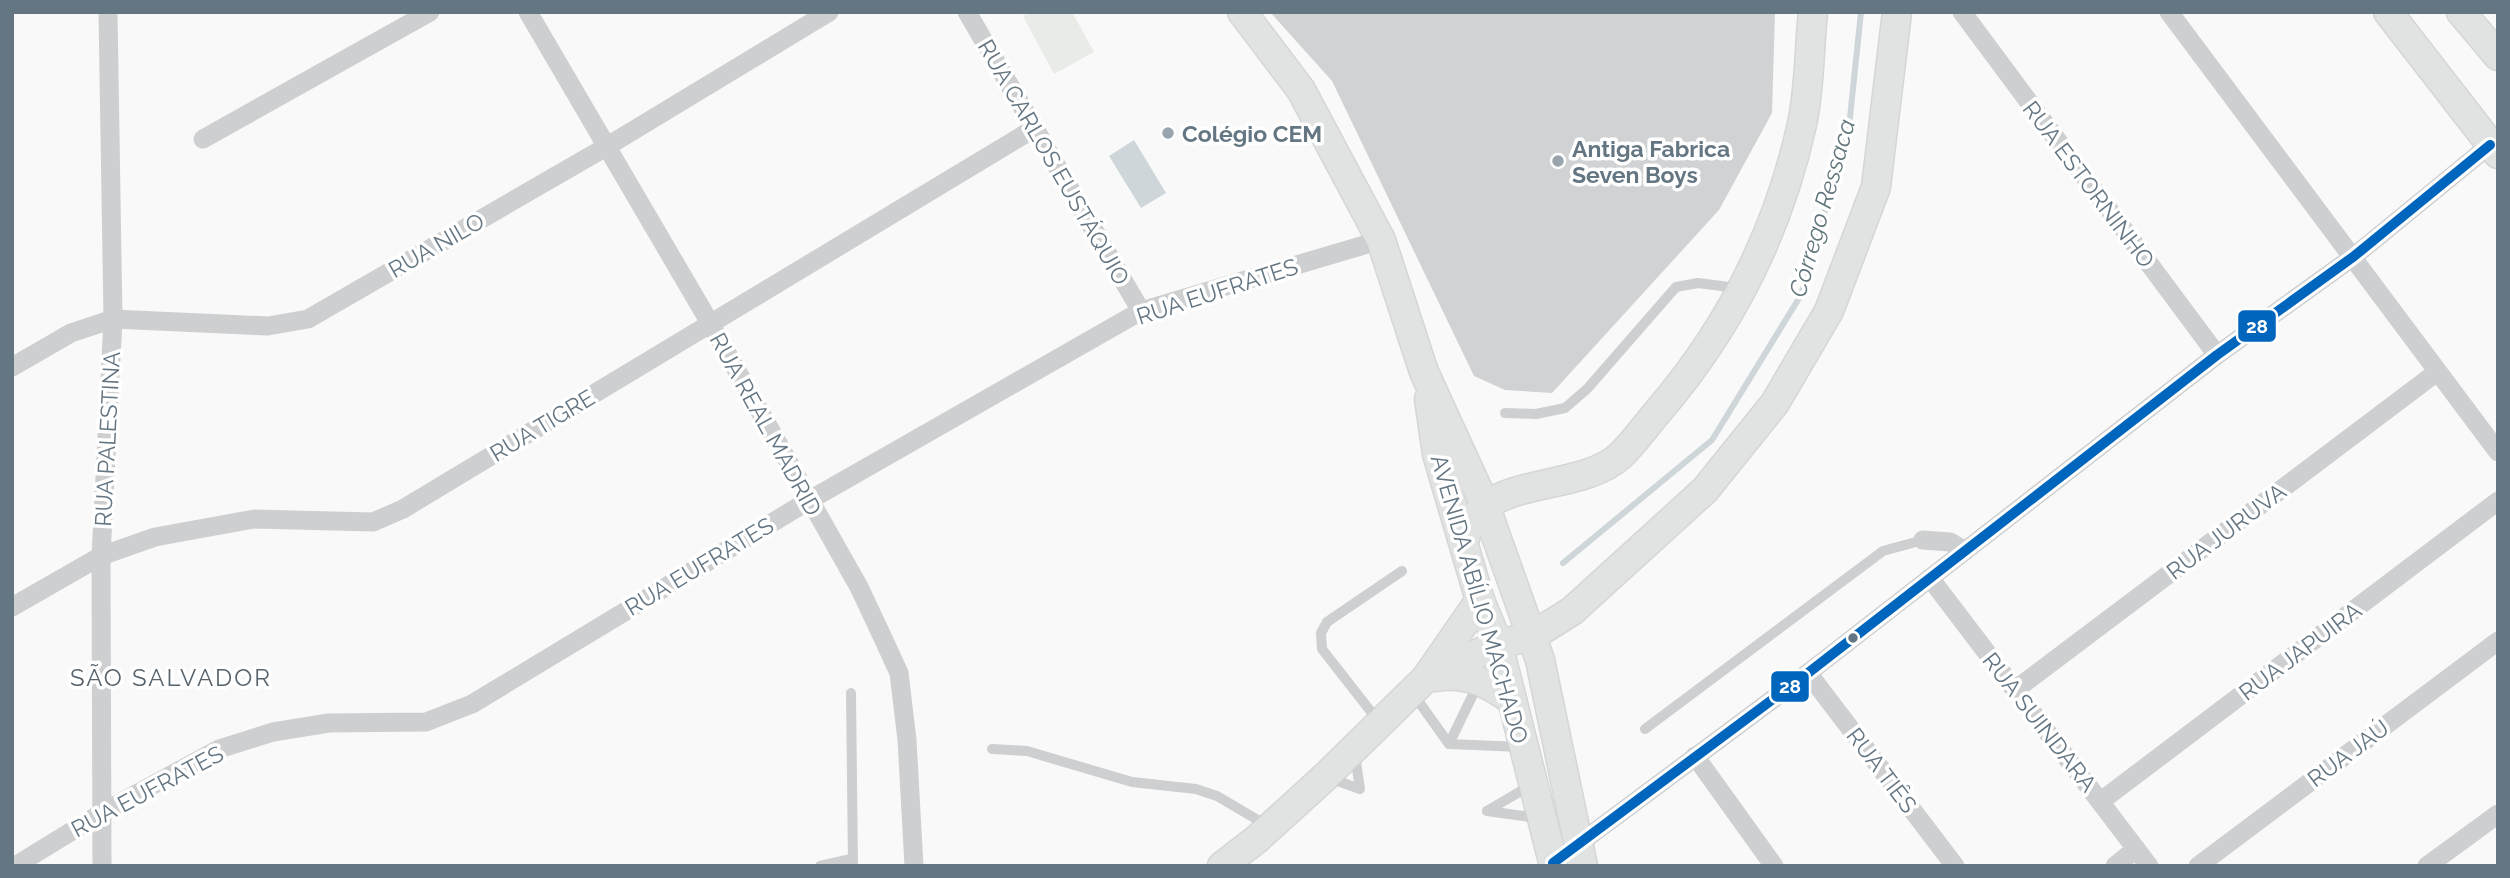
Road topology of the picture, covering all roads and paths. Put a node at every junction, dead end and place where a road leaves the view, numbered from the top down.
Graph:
1 (107, 12) edge
2 (430, 12) edge
3 (528, 12) edge
4 (829, 12) edge
5 (967, 12) edge
6 (1242, 12) edge
7 (1813, 12) edge
8 (1898, 12) edge
9 (1962, 12) edge
10 (2169, 12) edge
11 (2388, 12) edge
12 (2461, 12) edge
13 (2498, 56) edge
14 (1035, 128) junction
15 (203, 139) dead end
16 (606, 147) junction
17 (2494, 150) edge
18 (1381, 240) junction
19 (2353, 257) junction
20 (1744, 289) junction
21 (1141, 311) junction
22 (113, 319) junction
23 (710, 323) junction
24 (2217, 355) junction
25 (12, 367) edge
26 (1424, 372) junction
27 (2437, 372) junction
28 (1505, 413) dead end
29 (2498, 452) edge
30 (808, 501) junction
31 (2498, 501) edge
32 (1485, 505) junction
33 (1923, 540) joint
34 (1464, 544) junction
35 (1965, 551) junction
36 (102, 556) junction
37 (1402, 571) dead end
38 (1930, 579) junction
39 (1480, 600) junction
40 (12, 607) edge
41 (2498, 640) edge
42 (1498, 644) junction
43 (1536, 648) junction
44 (1808, 673) junction
45 (1479, 680) junction
46 (1419, 685) junction
47 (2015, 690) junction
48 (851, 693) dead end
49 (1513, 700) junction
50 (1380, 723) junction
51 (1645, 729) dead end
52 (1449, 744) junction
53 (1524, 747) junction
54 (992, 749) dead end
55 (1695, 756) junction
56 (1531, 785) junction
57 (2101, 801) junction
58 (103, 812) junction
59 (2498, 814) edge
60 (1540, 818) junction
61 (1252, 846) edge
62 (2136, 849) junction
63 (1581, 856) edge
64 (852, 863) edge
65 (1553, 865) edge
66 (15, 866) edge
67 (102, 866) edge
68 (820, 866) edge
69 (914, 866) edge
70 (1222, 866) edge
71 (1774, 866) edge
72 (1955, 866) edge
73 (2115, 866) edge
74 (2149, 866) edge
75 (2198, 866) edge
76 (2427, 866) edge

1 - 22 street, RUA PALESTINA
2 - 15 street
3 - 16 street, RUA REAL MADRID
4 - 16 street, RUA NILO
5 - 14 street, RUA CARLOS EUSTÁQUIO
6 - 18 main road, AVENIDA ABÍLIO MACHADO
7 - 20 main road
8 - 43 main road
9 - 24 street, RUA ESTORNINHO
10 - 19 street
11 - 17 main road
12 - 13 main road
14 - 21 street, RUA CARLOS EUSTÁQUIO
14 - 23 street, RUA TIGRE
16 - 22 street, RUA NILO
16 - 23 street, RUA REAL MADRID
17 - 19 street
18 - 21 street, RUA EUFRATES
18 - 26 main road, AVENIDA ABÍLIO MACHADO
19 - 24 street
19 - 27 street
20 - 28 lane
20 - 32 main road
21 - 30 street, RUA EUFRATES
22 - 25 street, RUA NILO
22 - 36 street, RUA PALESTINA
23 - 30 street, RUA REAL MADRID
23 - 36 street, RUA TIGRE
24 - 35 street
26 - 32 main road, AVENIDA ABÍLIO MACHADO
26 - 34 main road, AVENIDA ABÍLIO MACHADO
27 - 29 street
27 - 47 street, RUA JURUVA
30 - 58 street, RUA EUFRATES
30 - 69 street, RUA REAL MADRID
31 - 57 street, RUA JAPUIRA
32 - 34 main road
32 - 43 main road, AVENIDA ABÍLIO MACHADO
33 - 35 street
33 - 51 lane
34 - 39 main road, AVENIDA ABÍLIO MACHADO
35 - 38 street
36 - 40 street, RUA TIGRE
36 - 58 street, RUA PALESTINA
37 - 50 lane
38 - 44 street
38 - 47 street, RUA SUINDARA
39 - 42 main road, AVENIDA ABÍLIO MACHADO
39 - 46 main road
41 - 75 street, RUA JAÚ
42 - 43 main road
42 - 46 main road
42 - 49 main road, AVENIDA ABÍLIO MACHADO
43 - 63 main road, AVENIDA ABÍLIO MACHADO
44 - 55 street
44 - 72 street, RUA TIÊS
45 - 46 main road
45 - 49 main road
45 - 52 lane
46 - 50 main road
46 - 52 lane
47 - 57 street, RUA SUINDARA
48 - 64 lane
49 - 53 main road, AVENIDA ABÍLIO MACHADO
50 - 61 main road
52 - 53 lane
53 - 56 main road, AVENIDA ABÍLIO MACHADO
54 - 61 lane
55 - 63 street
55 - 71 street
56 - 60 main road, AVENIDA ABÍLIO MACHADO
56 - 60 lane
57 - 62 street, RUA SUINDARA
58 - 66 street, RUA EUFRATES
58 - 67 street, RUA PALESTINA
59 - 76 street
60 - 65 main road, AVENIDA ABÍLIO MACHADO
61 - 70 main road
62 - 73 street
62 - 74 street, RUA SUINDARA
63 - 65 street
64 - 68 lane

